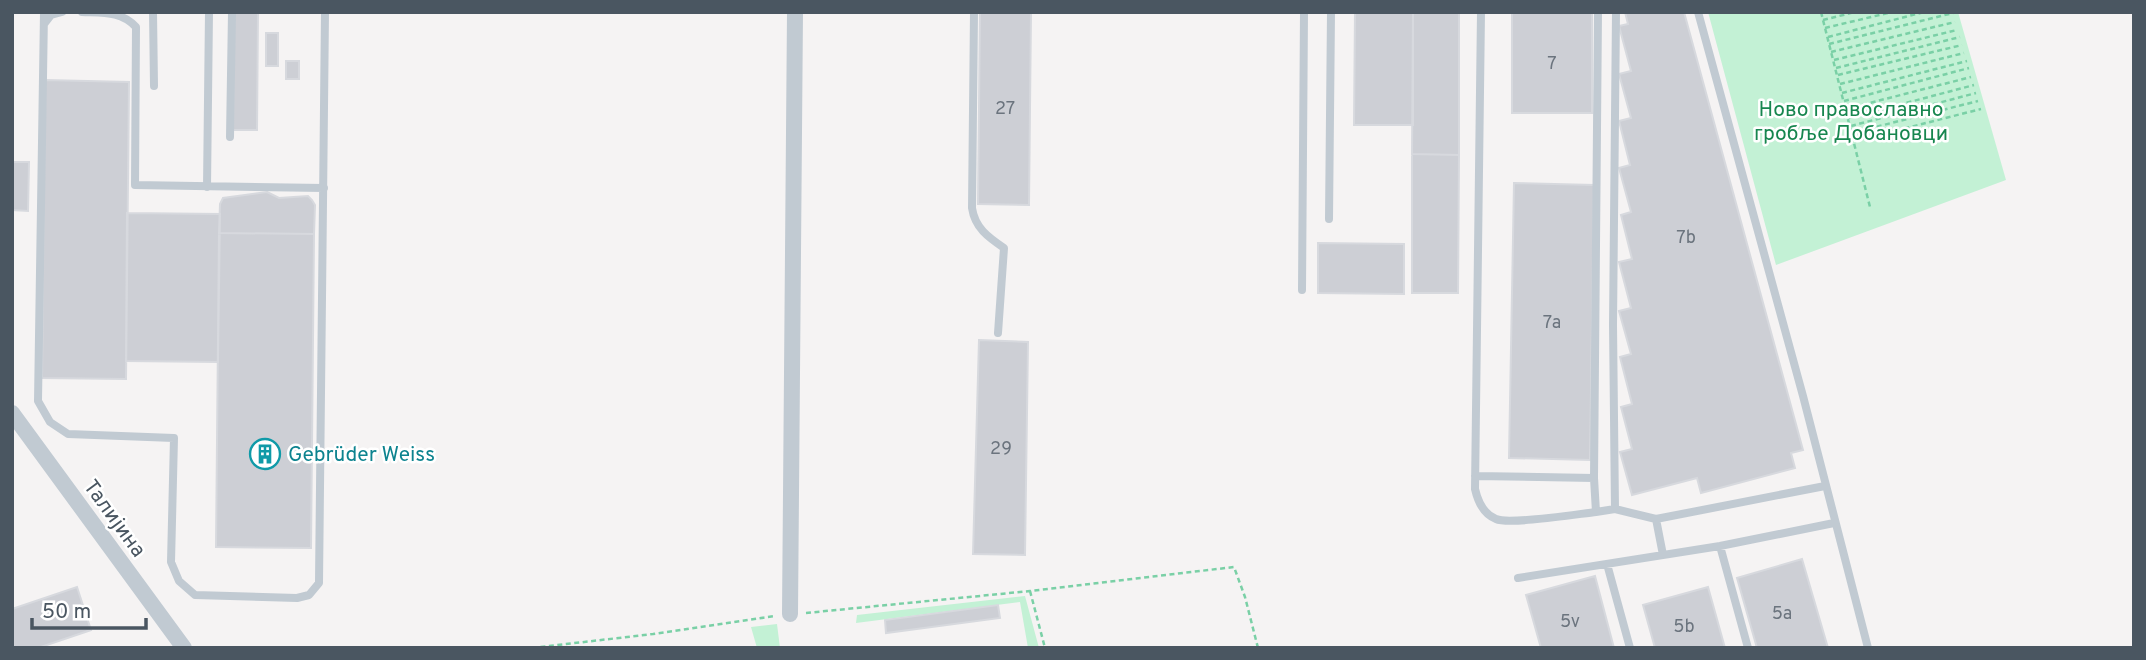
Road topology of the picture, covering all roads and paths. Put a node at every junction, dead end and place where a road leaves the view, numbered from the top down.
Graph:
1 (44, 12) edge
2 (62, 12) edge
3 (82, 12) edge
4 (153, 12) edge
5 (209, 12) edge
6 (232, 12) edge
7 (325, 12) edge
8 (795, 12) edge
9 (974, 12) edge
10 (1304, 12) edge
11 (1331, 12) edge
12 (1481, 12) edge
13 (1598, 12) edge
14 (1616, 12) edge
15 (1698, 12) edge
16 (1821, 12) edge
17 (1855, 12) edge
18 (1892, 12) edge
19 (1924, 12) edge
20 (1953, 13) edge
21 (1823, 20) junction
22 (1955, 22) dead end
23 (44, 24) junction
24 (1825, 29) junction
25 (1957, 30) dead end
26 (1828, 37) junction
27 (1960, 37) dead end
28 (1829, 44) junction
29 (1962, 45) dead end
30 (1831, 52) junction
31 (1964, 53) dead end
32 (1834, 60) junction
33 (1967, 61) dead end
34 (1836, 68) junction
35 (1969, 68) dead end
36 (1838, 75) junction
37 (1971, 77) dead end
38 (1840, 84) junction
39 (1974, 85) dead end
40 (154, 86) dead end
41 (1842, 93) junction
42 (1976, 93) dead end
43 (1844, 101) junction
44 (1979, 101) dead end
45 (1846, 109) junction
46 (1981, 109) dead end
47 (1849, 118) junction
48 (1851, 126) junction
49 (1852, 133) junction
50 (229, 137) dead end
51 (1855, 141) junction
52 (207, 187) junction
53 (324, 188) junction
54 (1870, 207) dead end
55 (1329, 219) dead end
56 (1301, 290) dead end
57 (998, 333) dead end
58 (12, 413) edge
59 (1475, 476) junction
60 (1594, 478) junction
61 (1825, 486) junction
62 (1615, 509) junction
63 (1596, 512) junction
64 (1656, 519) junction
65 (1834, 523) junction
66 (1720, 546) junction
67 (1663, 555) junction
68 (1607, 564) junction
69 (1518, 578) dead end
70 (1030, 591) junction
71 (790, 614) junction
72 (184, 648) edge
73 (532, 648) edge
74 (1045, 648) edge
75 (1258, 648) edge
76 (1630, 648) edge
77 (1748, 648) edge
78 (1868, 648) edge

1 - 23 lane
2 - 23 lane
3 - 52 lane
4 - 40 lane
5 - 52 lane
6 - 50 lane
7 - 53 lane
8 - 71 street
9 - 57 lane
10 - 56 lane
11 - 55 lane
12 - 59 lane
13 - 60 lane
14 - 62 lane
15 - 61 lane
16 - 21 path
17 - 21 path
18 - 24 path
19 - 26 path
20 - 28 path
21 - 24 path
22 - 30 path
23 - 53 lane
24 - 26 path
25 - 32 path
26 - 28 path
27 - 34 path
28 - 30 path
29 - 36 path
30 - 32 path
31 - 38 path
32 - 34 path
33 - 41 path
34 - 36 path
35 - 43 path
36 - 38 path
37 - 45 path
38 - 41 path
39 - 47 path
41 - 43 path
42 - 48 path
43 - 45 path
44 - 49 path
45 - 47 path
46 - 51 path
47 - 48 path
48 - 49 path
49 - 51 path
51 - 54 path
52 - 53 lane
58 - 72 street, Талијина
59 - 60 lane
59 - 63 lane
60 - 63 lane
61 - 64 lane
61 - 65 lane
62 - 63 lane
62 - 64 lane
64 - 67 lane
65 - 66 lane
65 - 78 lane
66 - 67 lane
66 - 77 lane
67 - 68 lane
68 - 69 lane
68 - 76 lane
70 - 71 path
70 - 74 path
70 - 75 path
71 - 73 path

